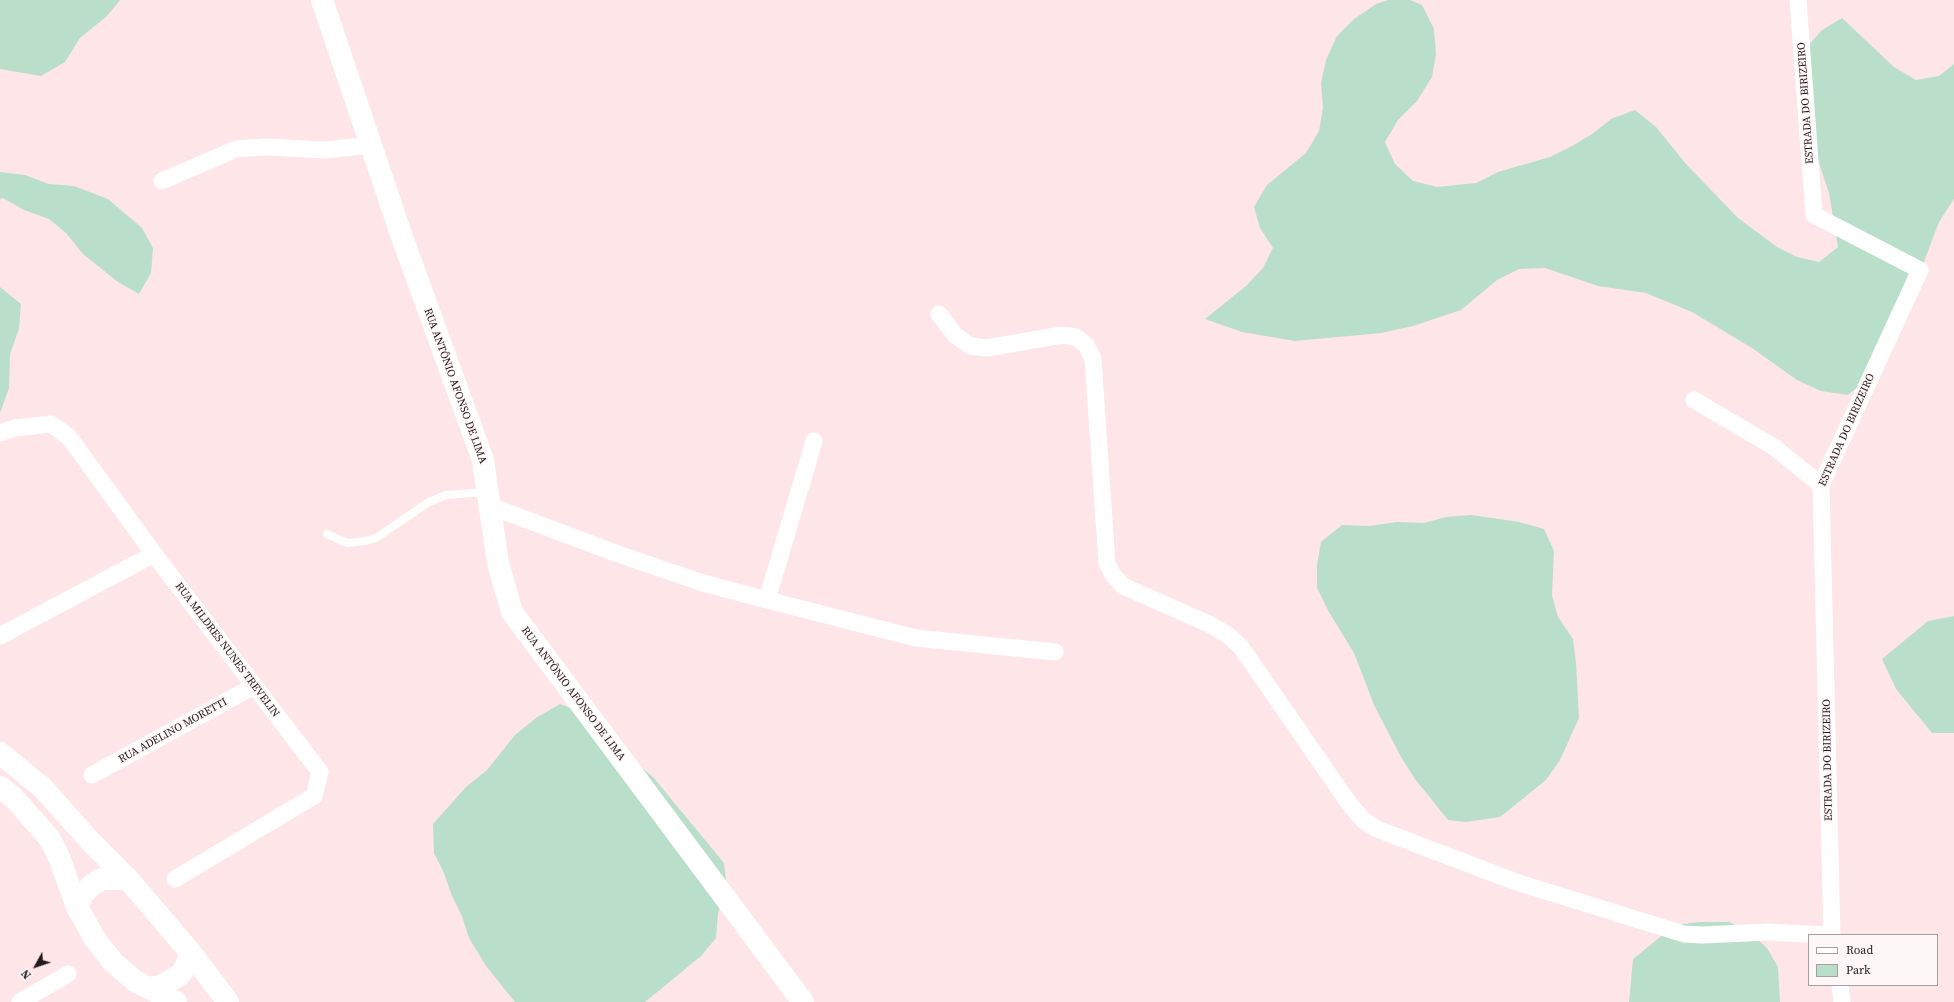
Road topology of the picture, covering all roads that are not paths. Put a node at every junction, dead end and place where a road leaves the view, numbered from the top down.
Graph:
1 (322, 0) edge
2 (1798, 0) edge
3 (371, 145) junction
4 (162, 181) dead end
5 (939, 314) dead end
6 (1694, 400) dead end
7 (0, 433) edge
8 (814, 441) dead end
9 (1821, 485) junction
10 (489, 499) junction
11 (327, 534) dead end
12 (154, 554) junction
13 (767, 600) junction
14 (0, 636) edge
15 (1055, 652) dead end
16 (254, 686) junction
17 (0, 753) edge
18 (92, 775) dead end
19 (0, 787) edge
20 (128, 879) junction
21 (175, 879) dead end
22 (77, 907) junction
23 (1808, 934) edge
24 (1832, 934) edge
25 (191, 953) junction
26 (68, 974) dead end
27 (1840, 986) edge
28 (148, 988) junction
29 (20, 1002) edge
30 (176, 1002) edge
31 (228, 1002) edge
32 (803, 1002) edge
33 (1842, 1002) edge

1 - 3 main road, RUA ANTÔNIO AFONSO DE LIMA
2 - 9 street, ESTRADA DO BIRIZEIRO
3 - 4 street
3 - 10 main road, RUA ANTÔNIO AFONSO DE LIMA
5 - 23 street
6 - 9 street
7 - 12 street, RUA MILDRES NUNES TREVELIN
8 - 13 street
9 - 24 street, ESTRADA DO BIRIZEIRO
10 - 11 lane
10 - 13 street
10 - 32 main road, RUA ANTÔNIO AFONSO DE LIMA
12 - 14 street
12 - 16 street, RUA MILDRES NUNES TREVELIN
13 - 15 street
16 - 18 street, RUA ADELINO MORETTI
16 - 21 street, RUA MILDRES NUNES TREVELIN
17 - 20 main road
19 - 22 main road
20 - 22 main road
20 - 25 main road
22 - 28 main road
25 - 28 main road
25 - 31 main road
26 - 29 street
27 - 33 street
28 - 30 main road

